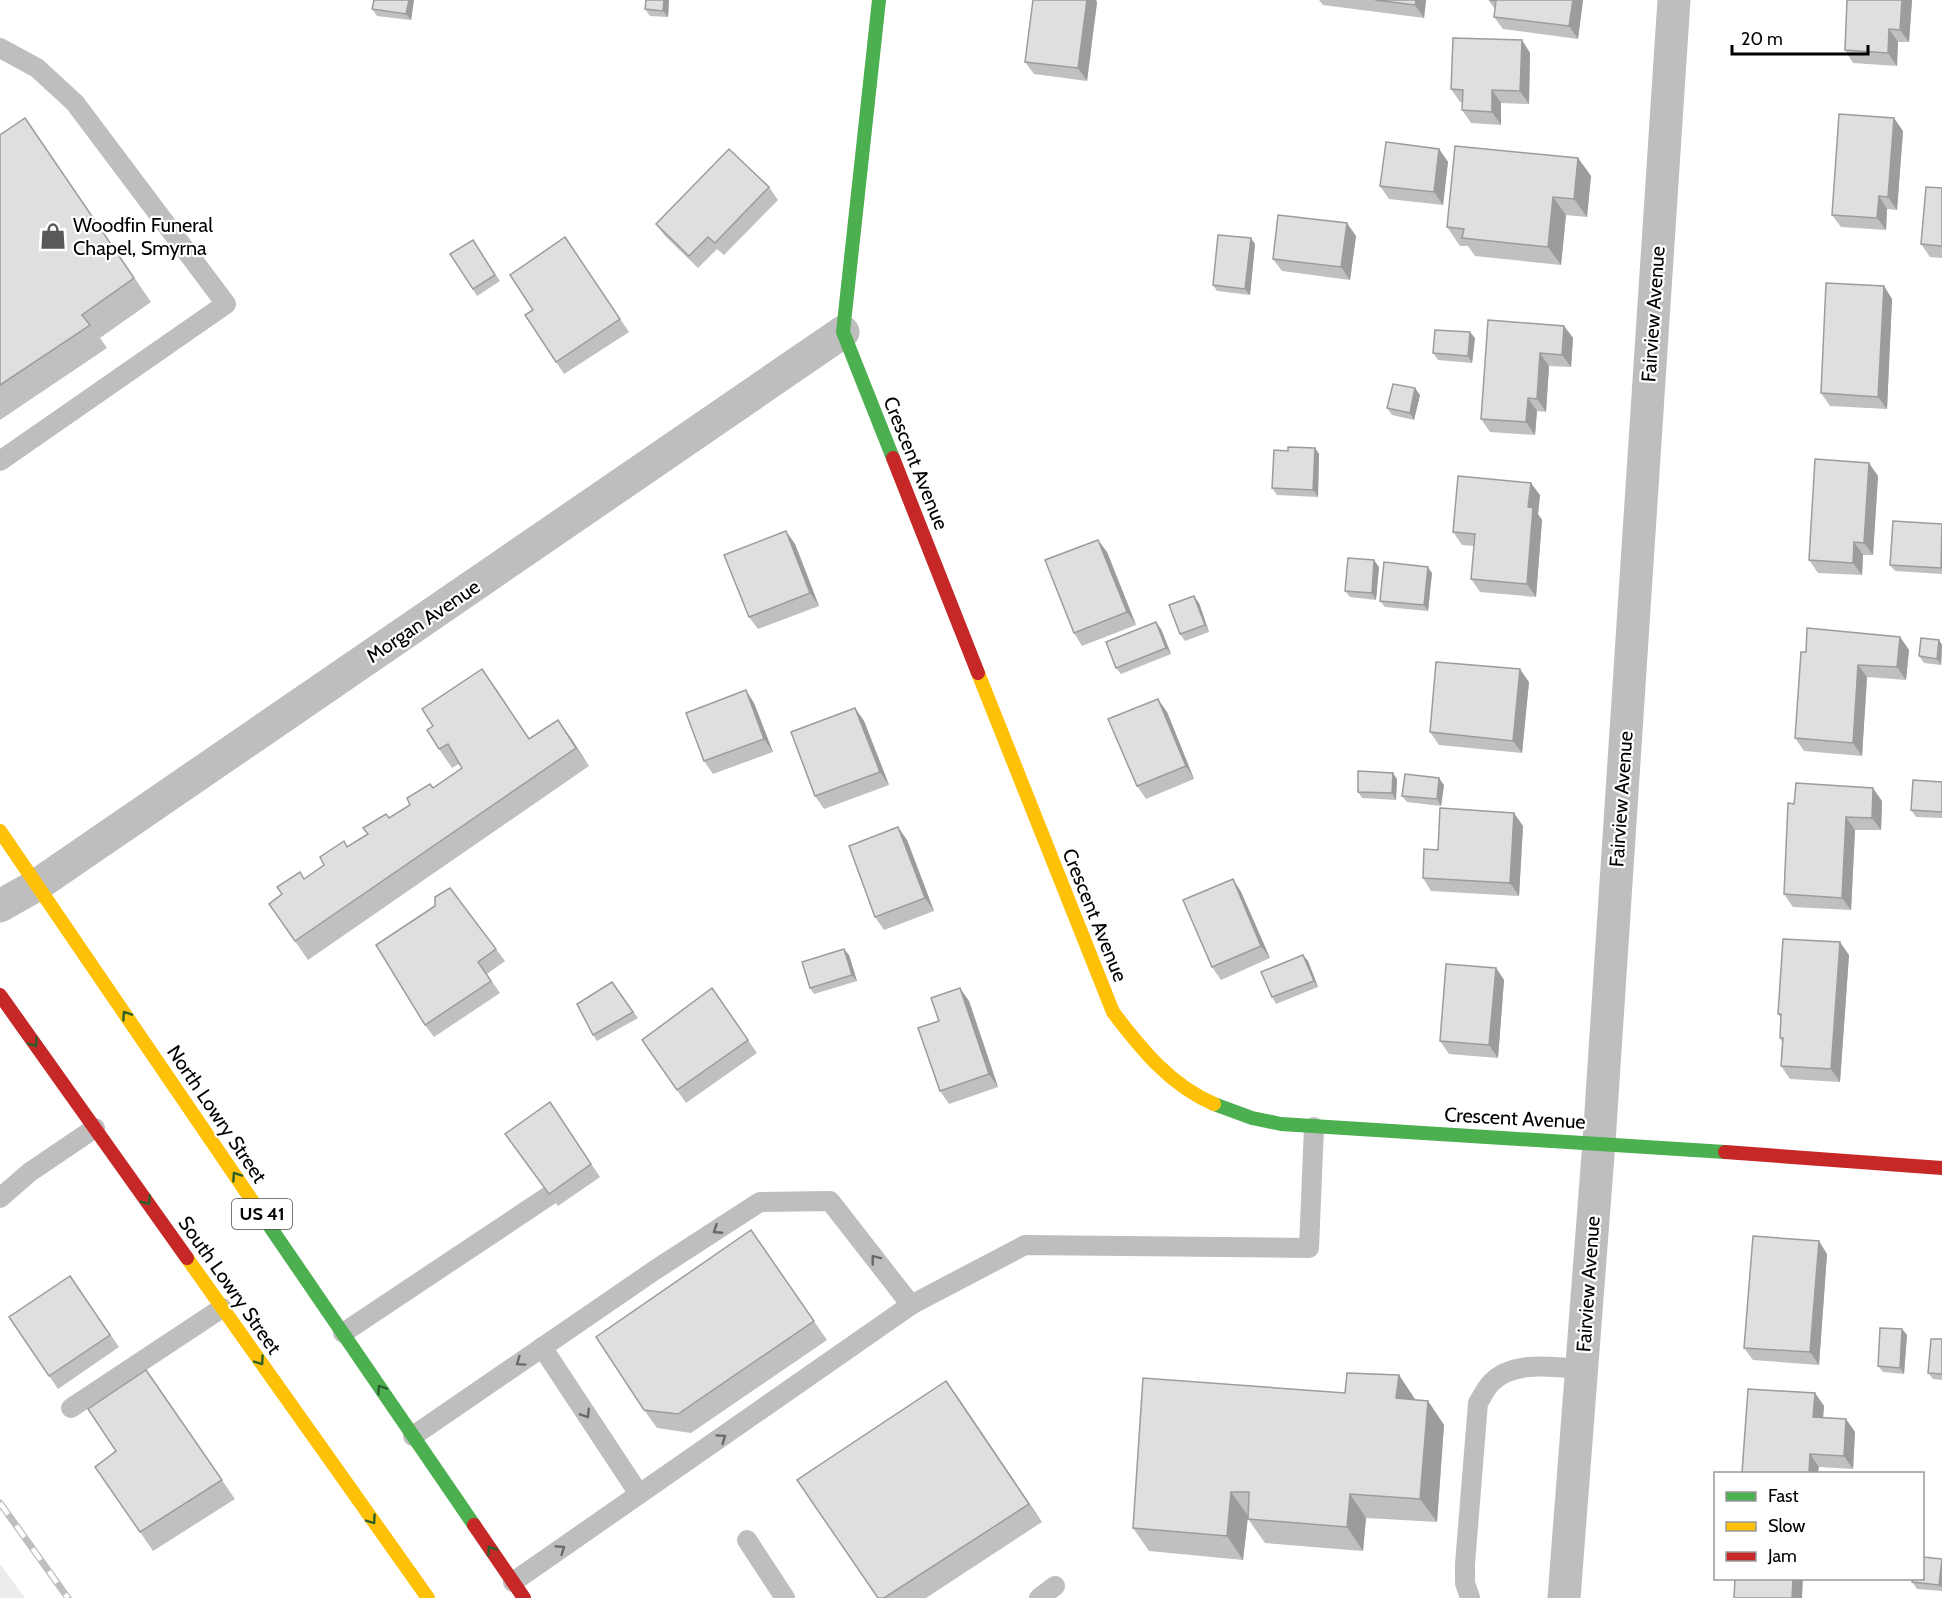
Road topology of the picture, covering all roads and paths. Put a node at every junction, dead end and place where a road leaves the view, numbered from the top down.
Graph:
1 (879, 0) edge
2 (1674, 0) edge
3 (0, 48) edge
4 (843, 332) junction
5 (0, 461) edge
6 (0, 831) edge
7 (37, 885) junction
8 (0, 906) edge
9 (0, 995) edge
10 (1314, 1126) junction
11 (95, 1128) junction
12 (1599, 1142) junction
13 (1942, 1168) edge
14 (550, 1195) edge
15 (0, 1198) edge
16 (911, 1305) junction
17 (222, 1308) junction
18 (343, 1333) junction
19 (542, 1347) junction
20 (1581, 1369) junction
21 (71, 1407) dead end
22 (414, 1436) junction
23 (639, 1494) junction
24 (747, 1540) dead end
25 (1055, 1586) dead end
26 (519, 1590) edge
27 (428, 1598) edge
28 (785, 1598) edge
29 (1039, 1598) edge
30 (1470, 1598) edge
31 (1564, 1598) edge

1 - 4 street, Crescent Avenue
2 - 12 street, Fairview Avenue
3 - 5 lane
4 - 7 street, Morgan Avenue
4 - 10 street, Crescent Avenue
6 - 7 street, North Lowry Street / US 41
7 - 8 street, Morgan Avenue
18 -> 7 street, North Lowry Street / US 41
9 -> 11 street, South Lowry Street
10 - 12 street, Crescent Avenue
10 - 16 lane
11 - 15 lane
11 -> 17 street, South Lowry Street
12 - 13 street, Crescent Avenue
12 - 20 street, Fairview Avenue
14 - 18 lane
16 -> 19 lane
23 -> 16 lane
17 - 21 lane
17 -> 27 street, South Lowry Street
22 -> 18 street, North Lowry Street / US 41
19 -> 22 lane
19 -> 23 lane
20 - 30 lane
20 - 31 street, Fairview Avenue
26 -> 22 street, North Lowry Street / US 41
26 -> 23 lane
24 - 28 lane
25 - 29 lane

